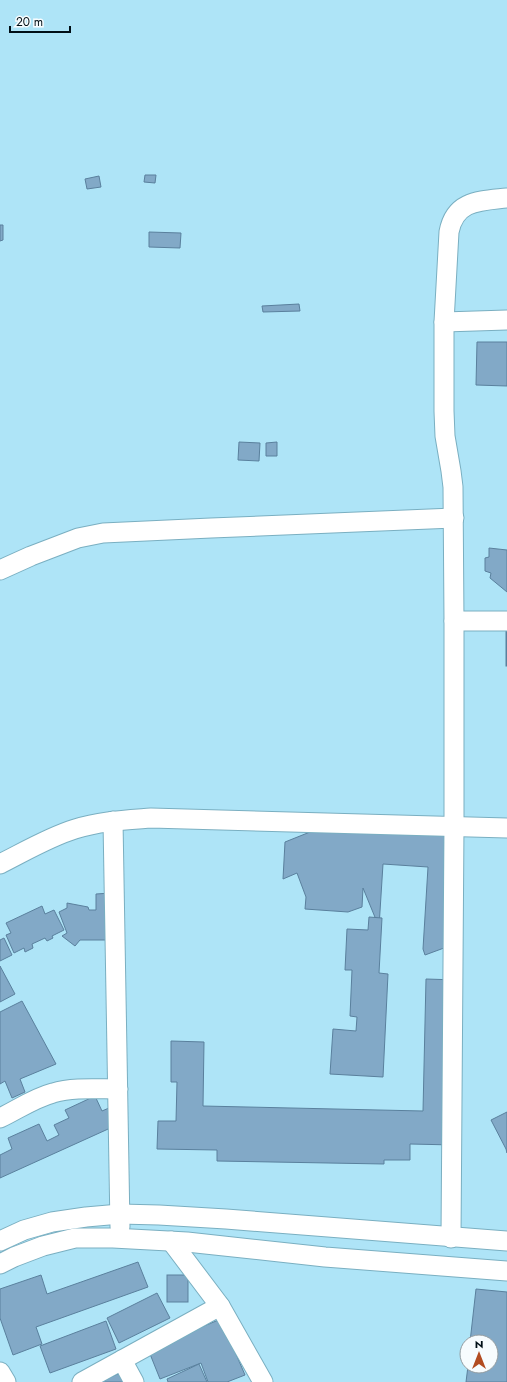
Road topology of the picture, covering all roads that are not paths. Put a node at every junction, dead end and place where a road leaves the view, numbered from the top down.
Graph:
1 (507, 198) edge
2 (507, 320) edge
3 (444, 322) junction
4 (454, 518) junction
5 (0, 570) edge
6 (454, 621) junction
7 (507, 621) edge
8 (113, 821) junction
9 (454, 826) junction
10 (507, 828) edge
11 (0, 864) edge
12 (118, 1089) junction
13 (0, 1118) edge
14 (120, 1214) junction
15 (121, 1238) junction
16 (451, 1238) junction
17 (0, 1240) edge
18 (171, 1241) junction
19 (507, 1241) edge
20 (0, 1264) edge
21 (507, 1271) edge
22 (220, 1306) junction
23 (122, 1360) junction
24 (0, 1372) edge
25 (6, 1382) edge
26 (82, 1382) edge
27 (134, 1382) edge
28 (263, 1382) edge

1 - 3 street
2 - 3 street
3 - 4 street
4 - 5 street
4 - 6 street
6 - 7 street
6 - 9 street
8 - 9 street
8 - 11 street
8 - 12 street
9 - 10 street
9 - 16 street
12 - 13 street
12 - 14 street
14 - 15 street
14 - 16 street
14 - 17 street
15 - 18 street
15 - 20 street
16 - 19 street
18 - 21 street
18 - 22 street
22 - 23 street
22 - 28 street
23 - 26 street
23 - 27 street
24 - 25 street

